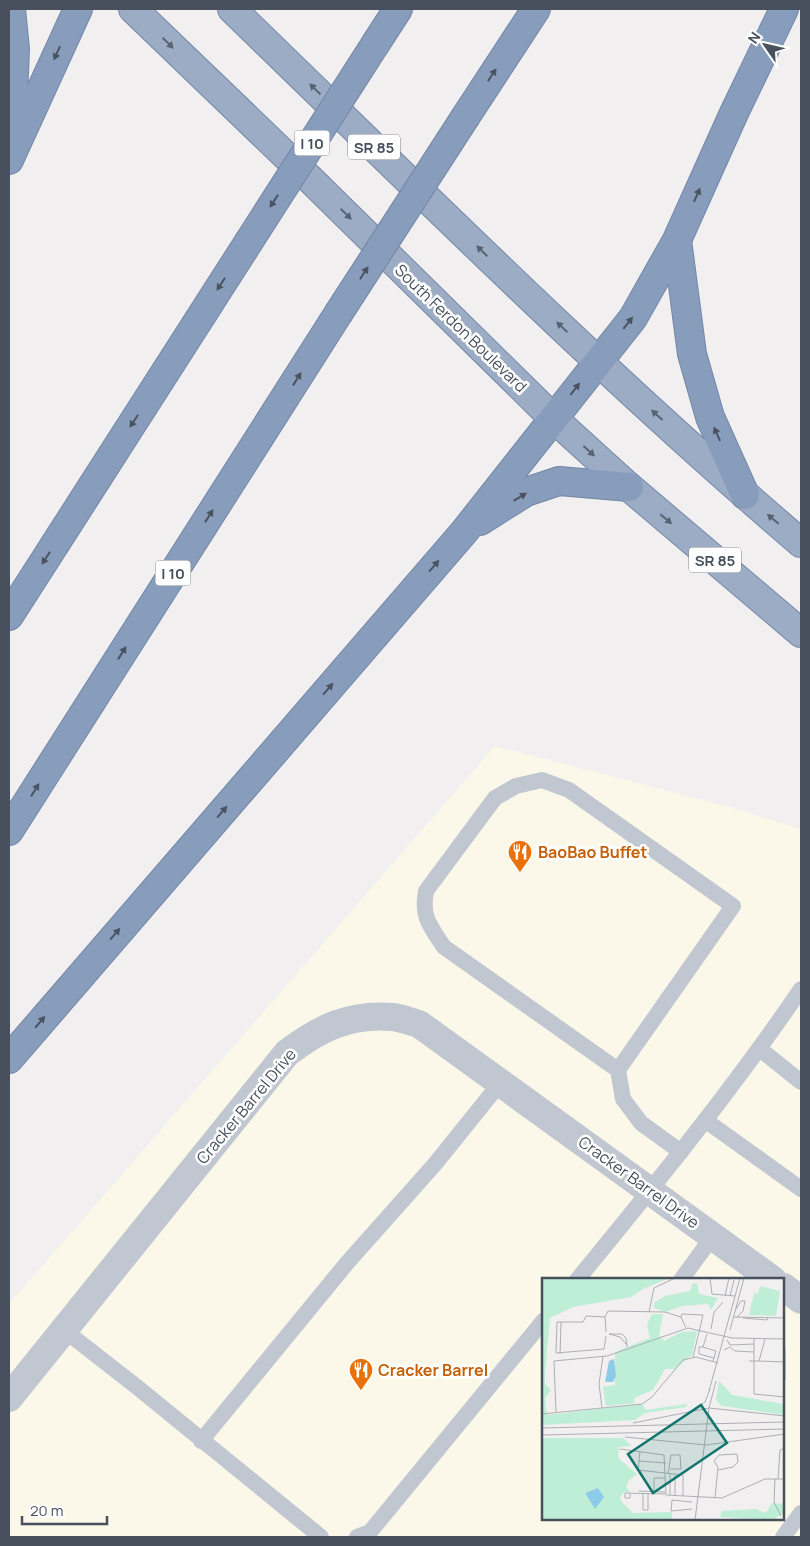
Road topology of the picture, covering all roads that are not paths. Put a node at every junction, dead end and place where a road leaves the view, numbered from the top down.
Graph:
1 (11, 9) edge
2 (78, 9) edge
3 (133, 9) edge
4 (232, 9) edge
5 (398, 9) edge
6 (536, 9) edge
7 (784, 9) edge
8 (10, 157) edge
9 (677, 240) junction
10 (598, 360) junction
11 (553, 418) junction
12 (629, 487) junction
13 (745, 495) junction
14 (464, 532) junction
15 (801, 543) edge
16 (9, 616) edge
17 (801, 633) edge
18 (9, 831) edge
19 (801, 989) edge
20 (760, 1049) junction
21 (9, 1059) edge
22 (618, 1070) junction
23 (500, 1082) junction
24 (801, 1082) edge
25 (705, 1120) junction
26 (681, 1152) junction
27 (801, 1189) edge
28 (650, 1190) junction
29 (712, 1236) junction
30 (579, 1278) edge
31 (682, 1278) edge
32 (770, 1278) edge
33 (785, 1288) edge
34 (801, 1300) edge
35 (542, 1322) edge
36 (64, 1330) junction
37 (9, 1398) edge
38 (201, 1441) junction
39 (801, 1513) edge
40 (785, 1528) edge
41 (321, 1537) edge
42 (357, 1537) edge

1 - 8 highway
2 -> 8 highway
3 -> 11 highway, South Ferdon Boulevard / SR 85
10 -> 4 highway, SR 85
5 -> 16 highway, I 10, bridge
18 -> 6 highway, I 10, bridge
9 -> 7 highway
10 -> 9 highway
13 -> 9 highway
11 -> 10 highway
13 -> 10 highway, SR 85
11 -> 12 highway, South Ferdon Boulevard / SR 85
11 - 14 highway
14 -> 12 highway
12 -> 17 highway, South Ferdon Boulevard / SR 85
15 -> 13 highway, SR 85
21 -> 14 highway
19 - 20 lane
20 - 24 lane
20 - 25 lane
22 - 22 lane
22 - 26 lane
23 - 28 street, Cracker Barrel Drive
23 - 36 street, Cracker Barrel Drive
23 - 38 lane
25 - 26 lane
25 - 27 lane
26 - 28 lane
28 - 29 street, Cracker Barrel Drive
28 - 30 lane
29 - 31 lane
29 - 32 street, Cracker Barrel Drive
33 - 34 street
35 - 42 lane
36 - 37 street, Cracker Barrel Drive
36 - 38 lane
38 - 41 lane
39 - 40 lane

